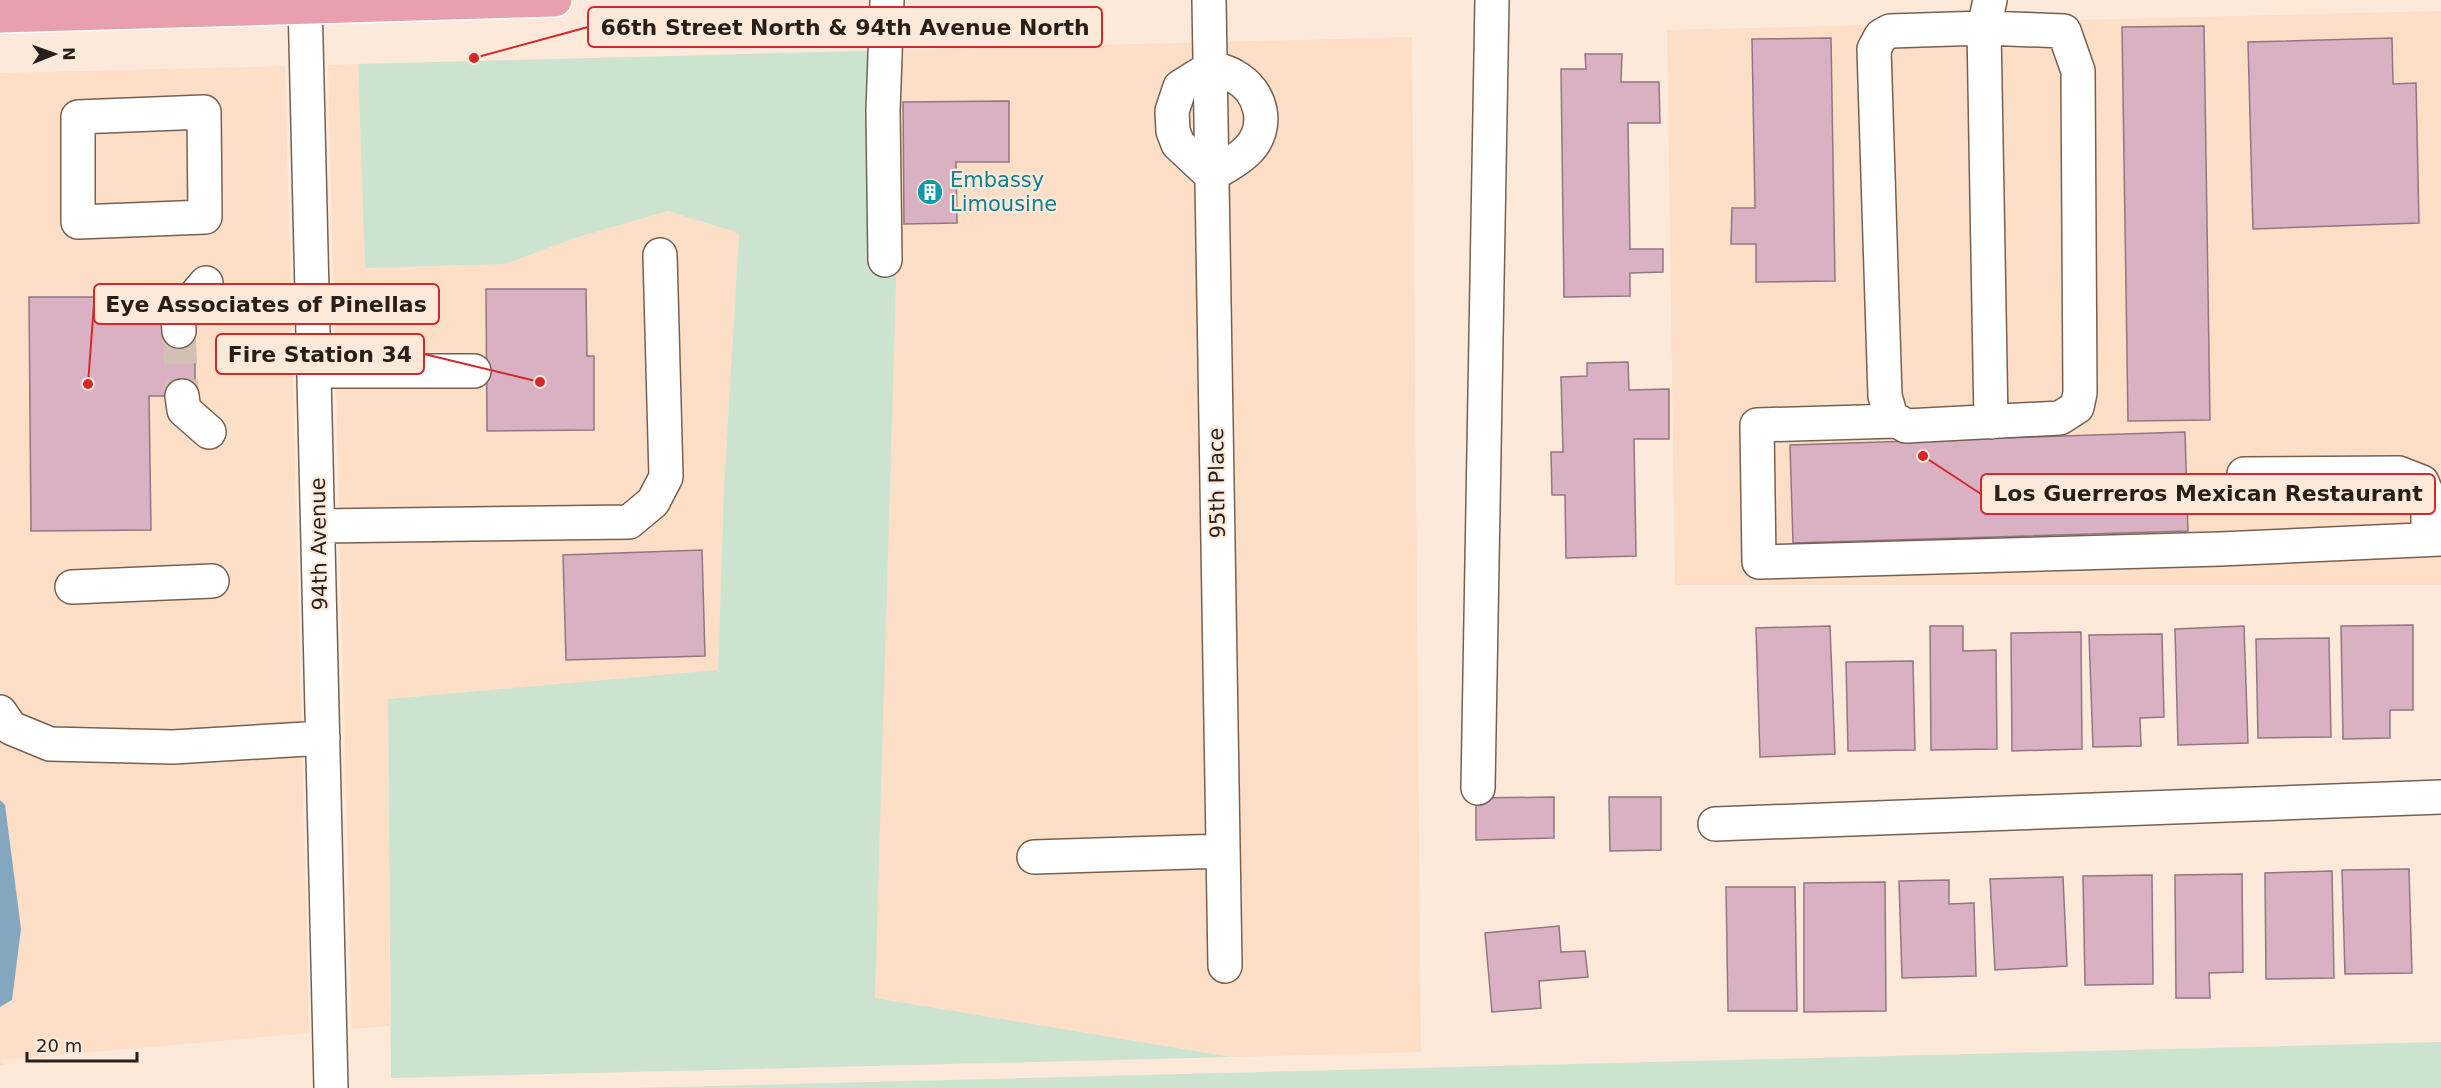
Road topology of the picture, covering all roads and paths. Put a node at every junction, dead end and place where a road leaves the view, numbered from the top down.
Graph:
1 (555, 0) edge
2 (887, 0) edge
3 (1209, 0) edge
4 (1492, 0) edge
5 (305, 4) edge
6 (1987, 14) edge
7 (0, 16) edge
8 (1212, 67) junction
9 (1211, 175) junction
10 (205, 217) joint
11 (660, 255) dead end
12 (885, 260) dead end
13 (206, 283) dead end
14 (179, 331) tunnel mouth
15 (314, 371) junction
16 (474, 371) dead end
17 (182, 396) tunnel mouth
18 (1895, 421) junction
19 (1991, 422) junction
20 (209, 432) dead end
21 (2244, 474) dead end
22 (319, 526) junction
23 (2434, 539) edge
24 (212, 581) dead end
25 (72, 587) dead end
26 (0, 712) edge
27 (323, 738) junction
28 (1478, 788) dead end
29 (2441, 797) edge
30 (1715, 824) dead end
31 (1223, 851) junction
32 (1034, 857) dead end
33 (1225, 966) dead end
34 (331, 1088) edge

1 - 5 main road
2 - 12 street
3 - 8 street, 95th Place
4 - 28 street
5 - 7 main road
5 - 15 street, 94th Avenue
6 - 18 street
6 - 19 street
6 - 19 street
8 - 9 street, 95th Place
8 - 9 street
9 - 31 street, 95th Place
10 - 10 street
11 - 22 street
13 - 14 street
15 - 16 street
15 - 22 street, 94th Avenue
17 - 20 street
18 - 19 street
18 - 23 street
21 - 23 street
22 - 27 street, 94th Avenue
24 - 25 street
26 - 27 street
27 - 34 street, 94th Avenue
29 - 30 street
31 - 32 street
31 - 33 street, 95th Place

